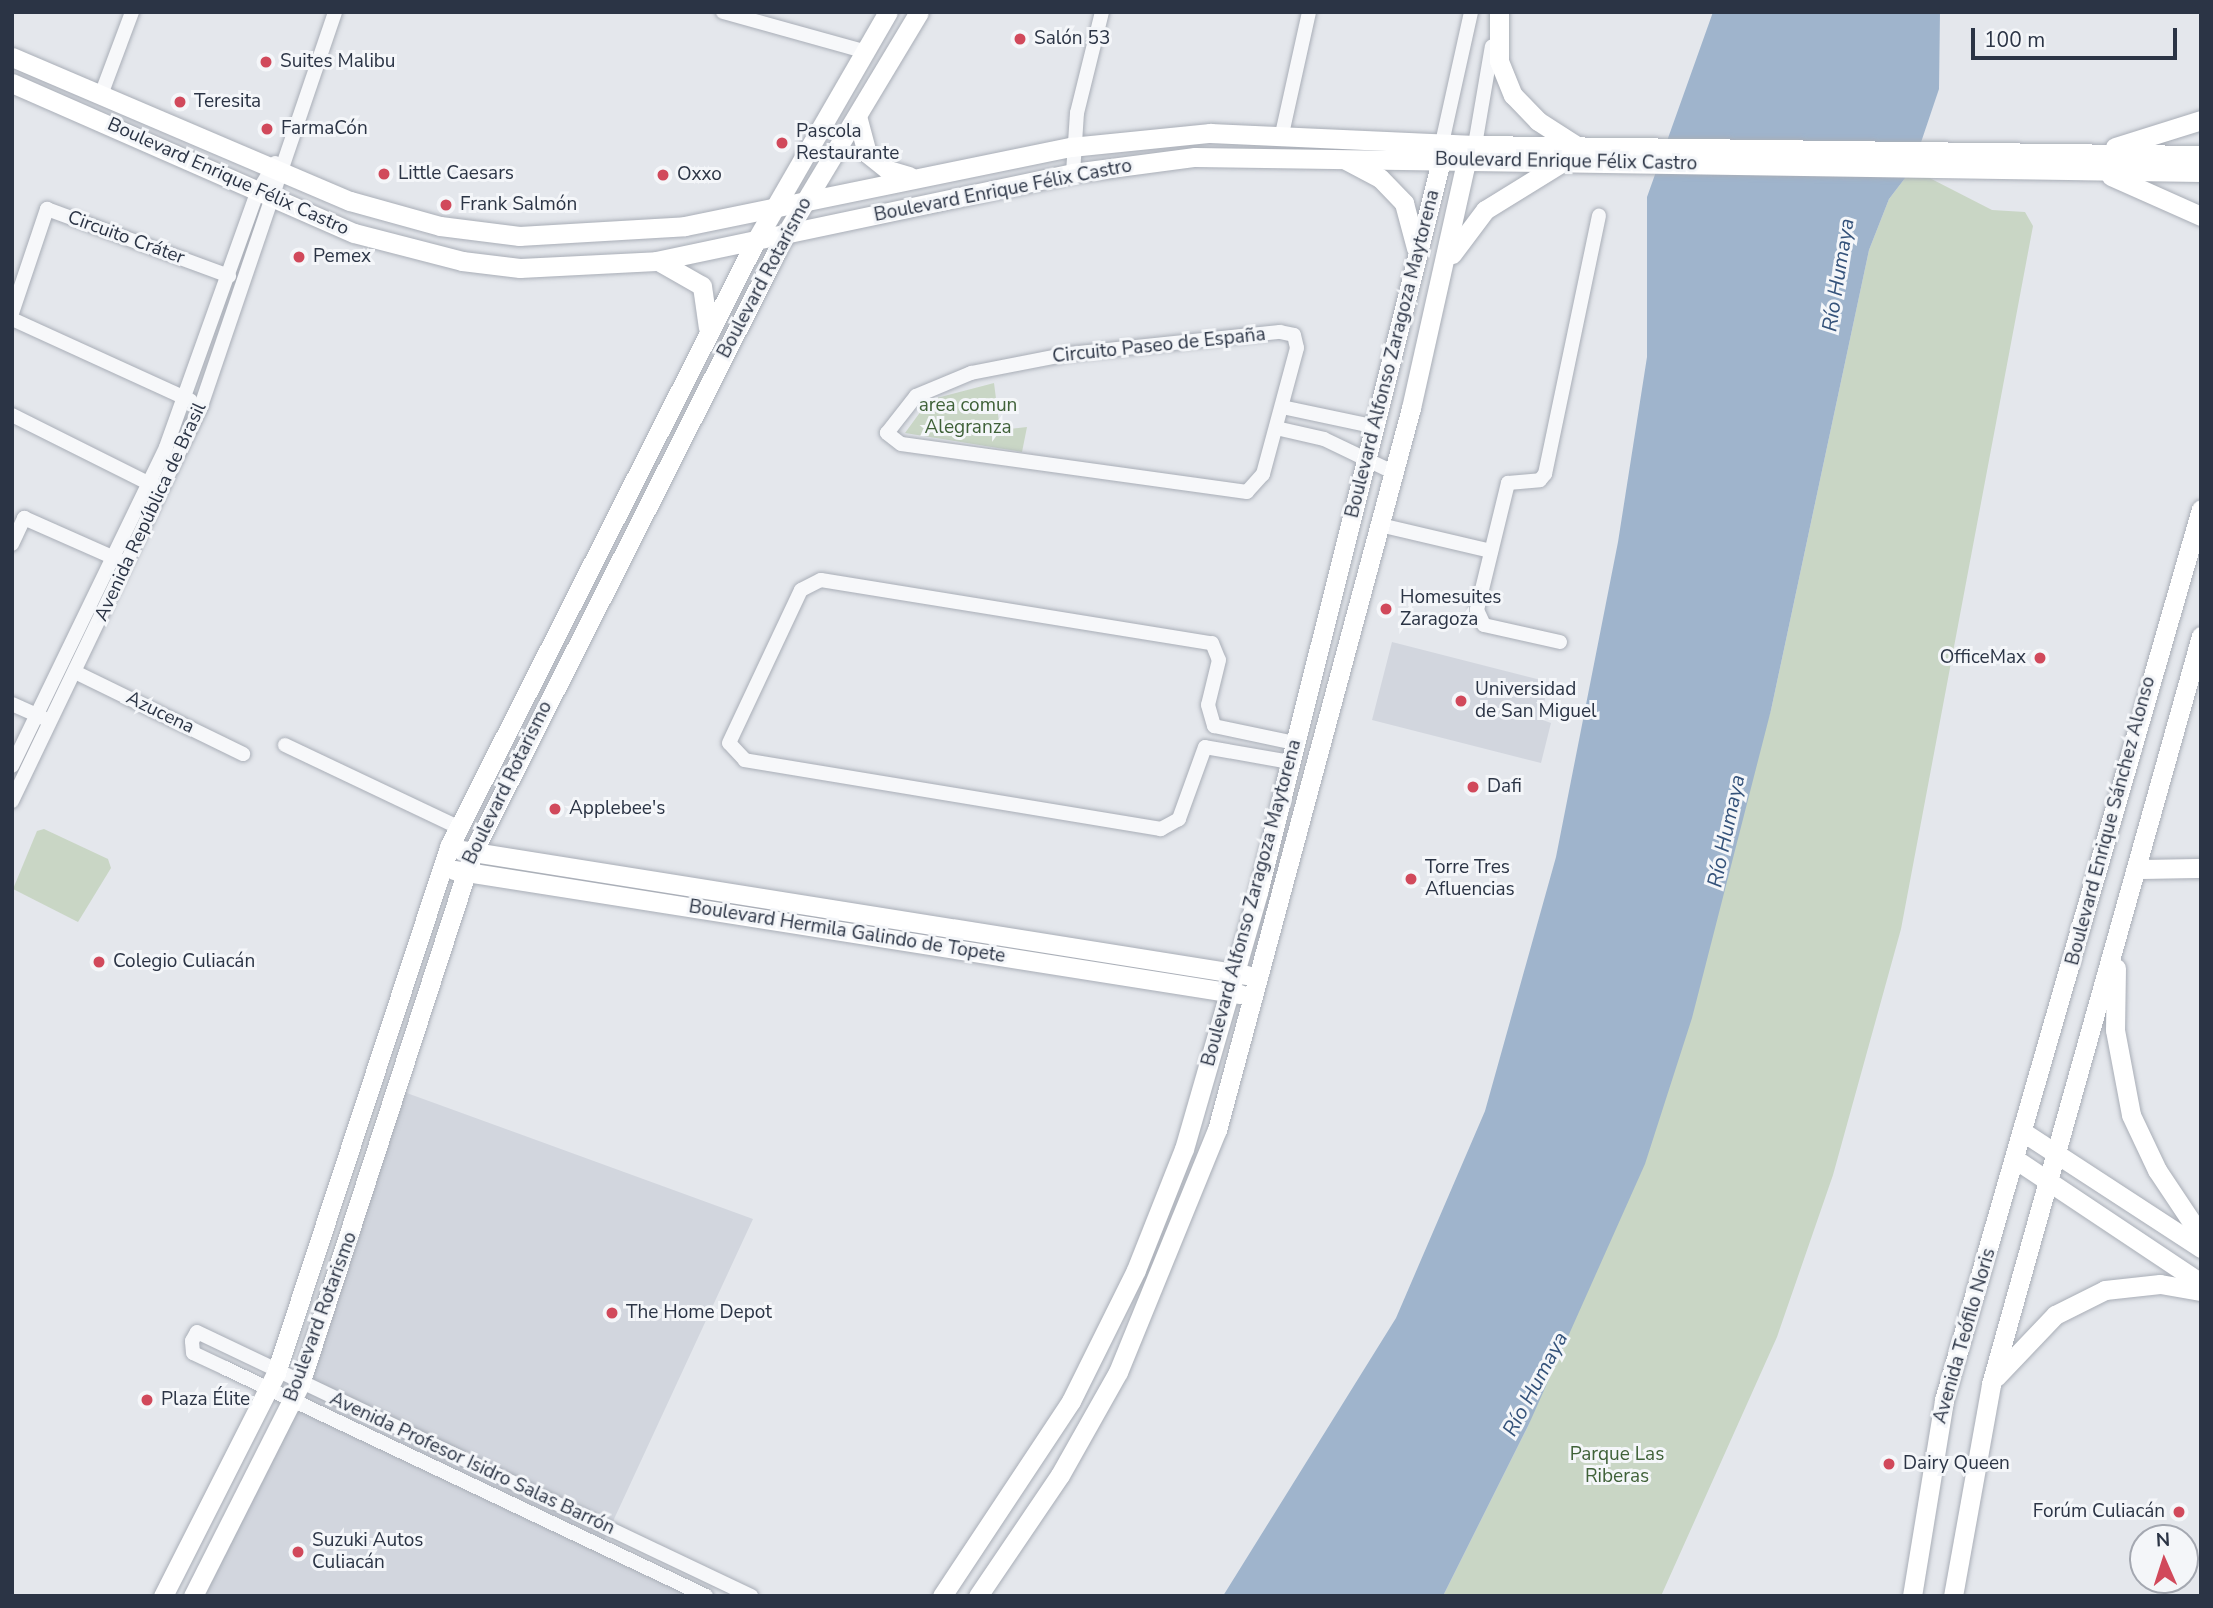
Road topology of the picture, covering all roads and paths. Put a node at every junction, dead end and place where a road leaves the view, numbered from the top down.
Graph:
1 (132, 12) edge
2 (335, 12) edge
3 (723, 12) edge
4 (888, 12) edge
5 (919, 12) edge
6 (1102, 12) edge
7 (1309, 12) edge
8 (1471, 12) edge
9 (1499, 12) edge
10 (864, 51) junction
11 (12, 58) edge
12 (12, 83) edge
13 (101, 94) junction
14 (858, 116) junction
15 (2201, 120) edge
16 (1282, 134) junction
17 (1071, 147) junction
18 (1441, 152) junction
19 (1471, 153) junction
20 (1570, 153) junction
21 (2201, 155) edge
22 (1339, 156) junction
23 (2093, 160) junction
24 (278, 167) junction
25 (2201, 172) edge
26 (1073, 173) junction
27 (914, 177) junction
28 (265, 197) junction
29 (806, 199) junction
30 (775, 208) junction
31 (1599, 216) dead end
32 (2201, 216) edge
33 (785, 235) junction
34 (755, 242) junction
35 (656, 261) junction
36 (1417, 261) junction
37 (1446, 264) junction
38 (229, 276) junction
39 (12, 313) edge
40 (12, 319) edge
41 (708, 332) junction
42 (185, 398) junction
43 (201, 406) junction
44 (1282, 407) junction
45 (12, 415) edge
46 (1329, 418) junction
47 (1376, 427) junction
48 (1276, 428) junction
49 (1324, 439) junction
50 (1367, 461) junction
51 (1393, 472) junction
52 (148, 483) junction
53 (164, 490) junction
54 (2201, 509) edge
55 (1380, 525) junction
56 (603, 542) junction
57 (12, 544) edge
58 (624, 550) junction
59 (1491, 551) junction
60 (113, 557) junction
61 (129, 564) junction
62 (2201, 636) edge
63 (1560, 642) dead end
64 (77, 673) junction
65 (12, 704) edge
66 (37, 715) junction
67 (53, 723) junction
68 (1295, 743) junction
69 (285, 745) dead end
70 (243, 754) dead end
71 (1290, 762) junction
72 (12, 766) edge
73 (12, 801) edge
74 (458, 827) junction
75 (449, 847) junction
76 (473, 852) junction
77 (439, 868) junction
78 (2201, 868) edge
79 (2137, 869) junction
80 (465, 872) junction
81 (2119, 933) junction
82 (1262, 978) junction
83 (1232, 983) junction
84 (1255, 997) junction
85 (2025, 1134) junction
86 (2055, 1149) junction
87 (2018, 1161) junction
88 (2046, 1180) junction
89 (2201, 1236) edge
90 (2201, 1248) edge
91 (2201, 1283) edge
92 (2201, 1291) edge
93 (1110, 1326) junction
94 (1135, 1337) junction
95 (273, 1379) junction
96 (1991, 1384) junction
97 (296, 1390) junction
98 (163, 1596) edge
99 (192, 1596) edge
100 (706, 1596) edge
101 (751, 1596) edge
102 (942, 1596) edge
103 (978, 1596) edge
104 (1913, 1596) edge
105 (1953, 1596) edge

1 - 13 street
2 - 24 street, Avenida República de Brasil
3 - 10 street
4 - 10 street, Boulevard Rotarismo
5 - 14 street, Boulevard Rotarismo
6 - 17 street
7 - 16 street
8 - 18 street, Boulevard Alfonso Zaragoza Maytorena
9 - 19 street, Boulevard Alfonso Zaragoza Maytorena
9 - 20 street
10 - 30 street, Boulevard Rotarismo
11 - 13 street, Boulevard Enrique Félix Castro
12 - 28 street, Boulevard Enrique Félix Castro
13 - 24 street, Boulevard Enrique Félix Castro
14 - 27 street
14 - 29 street, Boulevard Rotarismo
15 - 23 street
16 - 17 street, Boulevard Enrique Félix Castro
16 - 18 street, Boulevard Enrique Félix Castro
17 - 26 street
17 - 27 street, Boulevard Enrique Félix Castro
18 - 19 street, Boulevard Enrique Félix Castro
18 - 22 street, Boulevard Enrique Félix Castro
18 - 36 street, Boulevard Alfonso Zaragoza Maytorena
19 - 20 street, Boulevard Enrique Félix Castro
19 - 37 street, Boulevard Alfonso Zaragoza Maytorena
20 - 23 street, Boulevard Enrique Félix Castro
20 - 37 street
21 - 23 street, Boulevard Enrique Félix Castro
22 - 26 street, Boulevard Enrique Félix Castro
22 - 36 street
23 - 25 street, Boulevard Enrique Félix Castro
23 - 32 street
24 - 28 street, Avenida República de Brasil
24 - 30 street, Boulevard Enrique Félix Castro
26 - 33 street, Boulevard Enrique Félix Castro
27 - 29 street, Boulevard Enrique Félix Castro
28 - 35 street, Boulevard Enrique Félix Castro
28 - 38 street, Avenida República de Brasil
28 - 43 street, Avenida República de Brasil
29 - 30 street, Boulevard Enrique Félix Castro
29 - 33 street, Boulevard Rotarismo
30 - 34 street, Boulevard Rotarismo
31 - 59 street
33 - 34 street, Boulevard Enrique Félix Castro
33 - 58 street, Boulevard Rotarismo
34 - 35 street, Boulevard Enrique Félix Castro
34 - 41 street, Boulevard Rotarismo
35 - 41 street
36 - 47 street, Boulevard Alfonso Zaragoza Maytorena
37 - 51 street, Boulevard Alfonso Zaragoza Maytorena
38 - 39 street, Circuito Cráter
38 - 42 street, Avenida República de Brasil
40 - 42 street
41 - 56 street, Boulevard Rotarismo
42 - 43 street
42 - 52 street, Avenida República de Brasil
43 - 53 street, Avenida República de Brasil
44 - 46 street
44 - 48 street, Circuito Paseo de España
44 - 48 street, Circuito Paseo de España
45 - 52 street
46 - 47 street
46 - 49 street
47 - 50 street, Boulevard Alfonso Zaragoza Maytorena
48 - 49 street
49 - 50 street
50 - 51 street
50 - 68 street, Boulevard Alfonso Zaragoza Maytorena
51 - 55 street, Boulevard Alfonso Zaragoza Maytorena
52 - 53 street
52 - 60 street, Avenida República de Brasil
53 - 61 street, Avenida República de Brasil
54 - 85 street, Boulevard Enrique Sánchez Alonso
55 - 59 street
55 - 82 street, Boulevard Alfonso Zaragoza Maytorena
56 - 58 street
56 - 74 street, Boulevard Rotarismo
57 - 60 street
58 - 76 street, Boulevard Rotarismo
59 - 63 street
60 - 61 street
60 - 66 street, Avenida República de Brasil
61 - 64 street, Avenida República de Brasil
62 - 79 street, Boulevard Enrique Sánchez Alonso
64 - 67 street, Avenida República de Brasil
64 - 70 street, Azucena
65 - 66 street
66 - 67 street
66 - 72 street, Avenida República de Brasil
67 - 73 street, Avenida República de Brasil
68 - 71 street, Boulevard Alfonso Zaragoza Maytorena
68 - 71 street
69 - 74 street
71 - 83 street, Boulevard Alfonso Zaragoza Maytorena
74 - 75 street, Boulevard Rotarismo
75 - 76 street, Boulevard Hermila Galindo de Topete
75 - 77 street, Boulevard Rotarismo
76 - 80 street, Boulevard Rotarismo
76 - 83 street, Boulevard Hermila Galindo de Topete
77 - 80 street, Boulevard Hermila Galindo de Topete
77 - 95 street, Boulevard Rotarismo
78 - 79 street
79 - 81 street, Boulevard Enrique Sánchez Alonso
80 - 83 street, Boulevard Hermila Galindo de Topete
80 - 97 street, Boulevard Rotarismo
81 - 86 street, Boulevard Enrique Sánchez Alonso
81 - 89 street
82 - 83 street, Boulevard Hermila Galindo de Topete
82 - 84 street, Boulevard Alfonso Zaragoza Maytorena
83 - 84 street, Boulevard Hermila Galindo de Topete
83 - 93 street, Boulevard Alfonso Zaragoza Maytorena
84 - 94 street, Boulevard Alfonso Zaragoza Maytorena
85 - 86 street
85 - 87 street, Boulevard Enrique Sánchez Alonso
86 - 88 street, Boulevard Enrique Sánchez Alonso
86 - 90 street
87 - 88 street
87 - 104 street, Avenida Teófilo Noris
88 - 91 street
88 - 96 street, Avenida Teófilo Noris
92 - 96 street
93 - 94 street
93 - 102 street, Boulevard Alfonso Zaragoza Maytorena
94 - 103 street, Boulevard Alfonso Zaragoza Maytorena
95 - 95 street, Avenida Profesor Isidro Salas Barrón
95 - 97 street, Avenida Profesor Isidro Salas Barrón
95 - 98 street, Boulevard Rotarismo
96 - 105 street, Avenida Teófilo Noris
97 - 99 street, Boulevard Rotarismo
97 - 100 street, Avenida Profesor Isidro Salas Barrón
97 - 101 street, Avenida Profesor Isidro Salas Barrón

